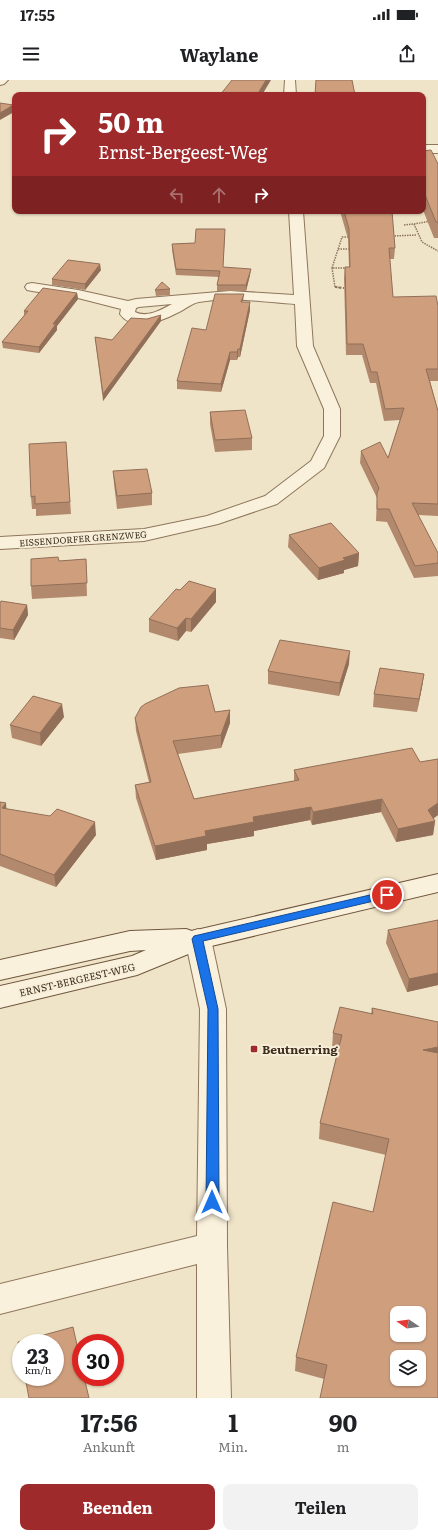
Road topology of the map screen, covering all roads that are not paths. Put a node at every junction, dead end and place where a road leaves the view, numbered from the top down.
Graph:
1 (3, 80) edge
2 (290, 80) edge
3 (0, 82) edge
4 (290, 92) edge
5 (426, 149) edge
6 (438, 149) edge
7 (296, 214) edge
8 (32, 287) dead end
9 (302, 300) junction
10 (0, 544) edge
11 (438, 882) edge
12 (198, 939) junction
13 (0, 970) edge
14 (0, 997) edge
15 (212, 1246) junction
16 (0, 1299) edge
17 (214, 1398) edge

1 - 3 street
2 - 4 street
5 - 6 street
7 - 9 street, EISSENDORFER GRENZWEG
8 - 9 street
9 - 10 street, EISSENDORFER GRENZWEG
11 - 12 street, ERNST-BERGEEST-WEG
12 - 13 street, ERNST-BERGEEST-WEG
12 - 14 street, ERNST-BERGEEST-WEG
12 - 15 street
15 - 16 street
15 - 17 street

